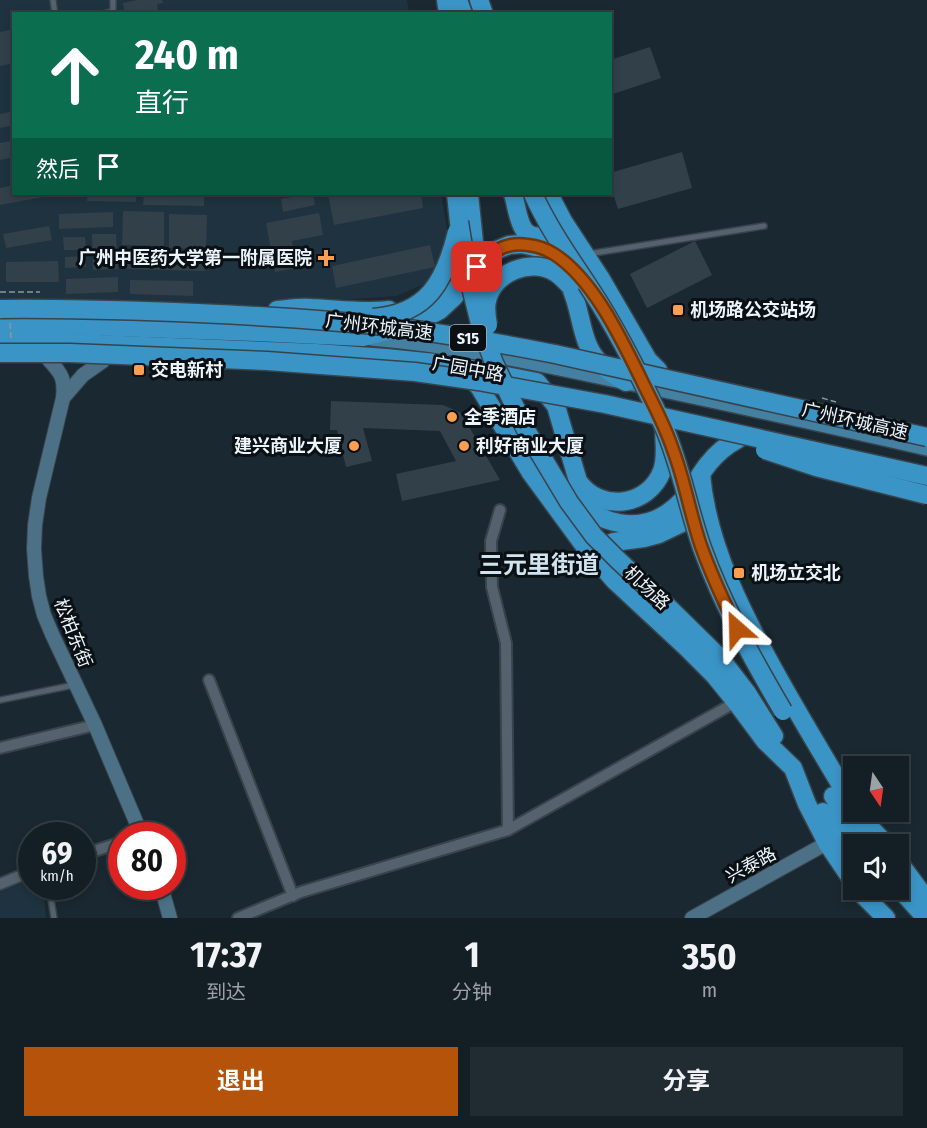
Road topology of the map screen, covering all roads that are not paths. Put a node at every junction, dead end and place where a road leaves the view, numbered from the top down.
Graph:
1 (456, 195) edge
2 (469, 195) edge
3 (513, 195) edge
4 (534, 195) edge
5 (550, 195) edge
6 (563, 221) junction
7 (459, 222) junction
8 (764, 226) dead end
9 (585, 254) junction
10 (0, 302) edge
11 (599, 303) junction
12 (168, 305) junction
13 (233, 308) junction
14 (277, 310) junction
15 (3, 318) edge
16 (137, 327) junction
17 (256, 332) junction
18 (363, 338) junction
19 (9, 345) edge
20 (149, 346) junction
21 (234, 350) junction
22 (316, 353) junction
23 (0, 360) edge
24 (49, 360) junction
25 (103, 361) junction
26 (494, 363) junction
27 (192, 364) junction
28 (445, 364) junction
29 (288, 369) junction
30 (658, 370) junction
31 (537, 382) junction
32 (626, 382) junction
33 (480, 388) junction
34 (739, 390) junction
35 (63, 398) junction
36 (706, 399) junction
37 (778, 414) junction
38 (671, 423) junction
39 (885, 424) junction
40 (858, 432) junction
41 (779, 435) junction
42 (927, 435) edge
43 (738, 440) junction
44 (927, 448) edge
45 (855, 451) junction
46 (927, 468) edge
47 (701, 474) junction
48 (879, 474) junction
49 (927, 476) edge
50 (556, 481) junction
51 (927, 484) edge
52 (927, 495) edge
53 (500, 510) dead end
54 (707, 512) junction
55 (592, 555) junction
56 (209, 680) dead end
57 (75, 685) junction
58 (0, 700) edge
59 (736, 702) junction
60 (95, 725) junction
61 (0, 748) edge
62 (793, 768) junction
63 (843, 790) edge
64 (136, 822) edge
65 (865, 822) edge
66 (508, 830) junction
67 (858, 834) edge
68 (876, 834) edge
69 (843, 842) edge
70 (828, 843) junction
71 (843, 866) edge
72 (909, 876) edge
73 (18, 877) edge
74 (0, 884) edge
75 (293, 896) junction
76 (909, 898) edge
77 (51, 900) edge
78 (165, 900) edge
79 (868, 900) edge
80 (882, 900) edge
81 (927, 900) edge
82 (54, 918) edge
83 (170, 918) edge
84 (238, 918) edge
85 (692, 918) edge
86 (886, 918) edge
87 (895, 918) edge
88 (926, 918) edge

1 - 7 highway, 机场路
2 - 14 highway
3 - 6 highway
4 - 11 highway, bridge
5 - 6 highway
6 - 9 highway
7 - 14 highway, bridge
7 - 26 highway, 机场路, bridge
8 - 9 lane
9 - 30 highway
10 - 12 main road
11 - 18 highway, bridge
11 - 38 highway, bridge
12 - 13 main road
12 - 16 main road
13 - 14 main road
13 - 17 main road
15 - 16 highway, 广园中路
15 - 42 highway, 广州环城高速 / S15, bridge
16 - 17 highway, 广园中路
17 - 18 highway, 广园中路
18 - 32 main road, 广园中路
19 - 20 highway, 广园中路
19 - 24 main road
19 - 38 highway, S15, bridge
20 - 21 highway, 广园中路
20 - 25 main road
21 - 22 highway, 广园中路
21 - 27 main road
22 - 28 highway, 广园中路
22 - 29 main road
23 - 24 main road
24 - 25 main road
24 - 35 street
25 - 27 main road
25 - 35 street
26 - 32 highway, bridge
26 - 50 highway, 机场路, bridge
27 - 29 main road
28 - 31 highway, 广园中路
28 - 33 highway
29 - 33 main road
30 - 34 main road
30 - 36 main road
31 - 38 highway
31 - 41 main road, 广园中路
32 - 36 main road, 广园中路
33 - 55 highway
34 - 36 main road
34 - 37 main road
34 - 39 main road
35 - 57 street, 松柏东街
36 - 37 main road, 广园中路
37 - 40 main road, 广园中路
38 - 49 highway, S15, bridge
38 - 52 highway, bridge
38 - 67 highway, bridge
39 - 40 main road
39 - 42 main road
40 - 44 main road, 广园中路
41 - 43 main road
41 - 45 main road, 广园中路
43 - 47 highway
43 - 48 main road
45 - 46 main road, 广园中路
45 - 48 main road
47 - 50 highway, bridge
47 - 54 highway
48 - 51 main road
50 - 62 highway, 机场路, bridge
53 - 66 street
54 - 55 highway
54 - 63 highway
55 - 59 highway
56 - 75 street
57 - 58 lane
57 - 60 street, 松柏东街
59 - 62 highway
59 - 66 street
60 - 61 street
60 - 64 street, 松柏东街
62 - 69 highway, 机场路
62 - 70 highway
65 - 68 highway
66 - 75 street
70 - 71 highway
70 - 85 street, 兴泰路
72 - 81 highway
73 - 74 street
75 - 84 street
76 - 88 highway
77 - 82 lane
78 - 83 street
79 - 86 highway
80 - 87 highway

